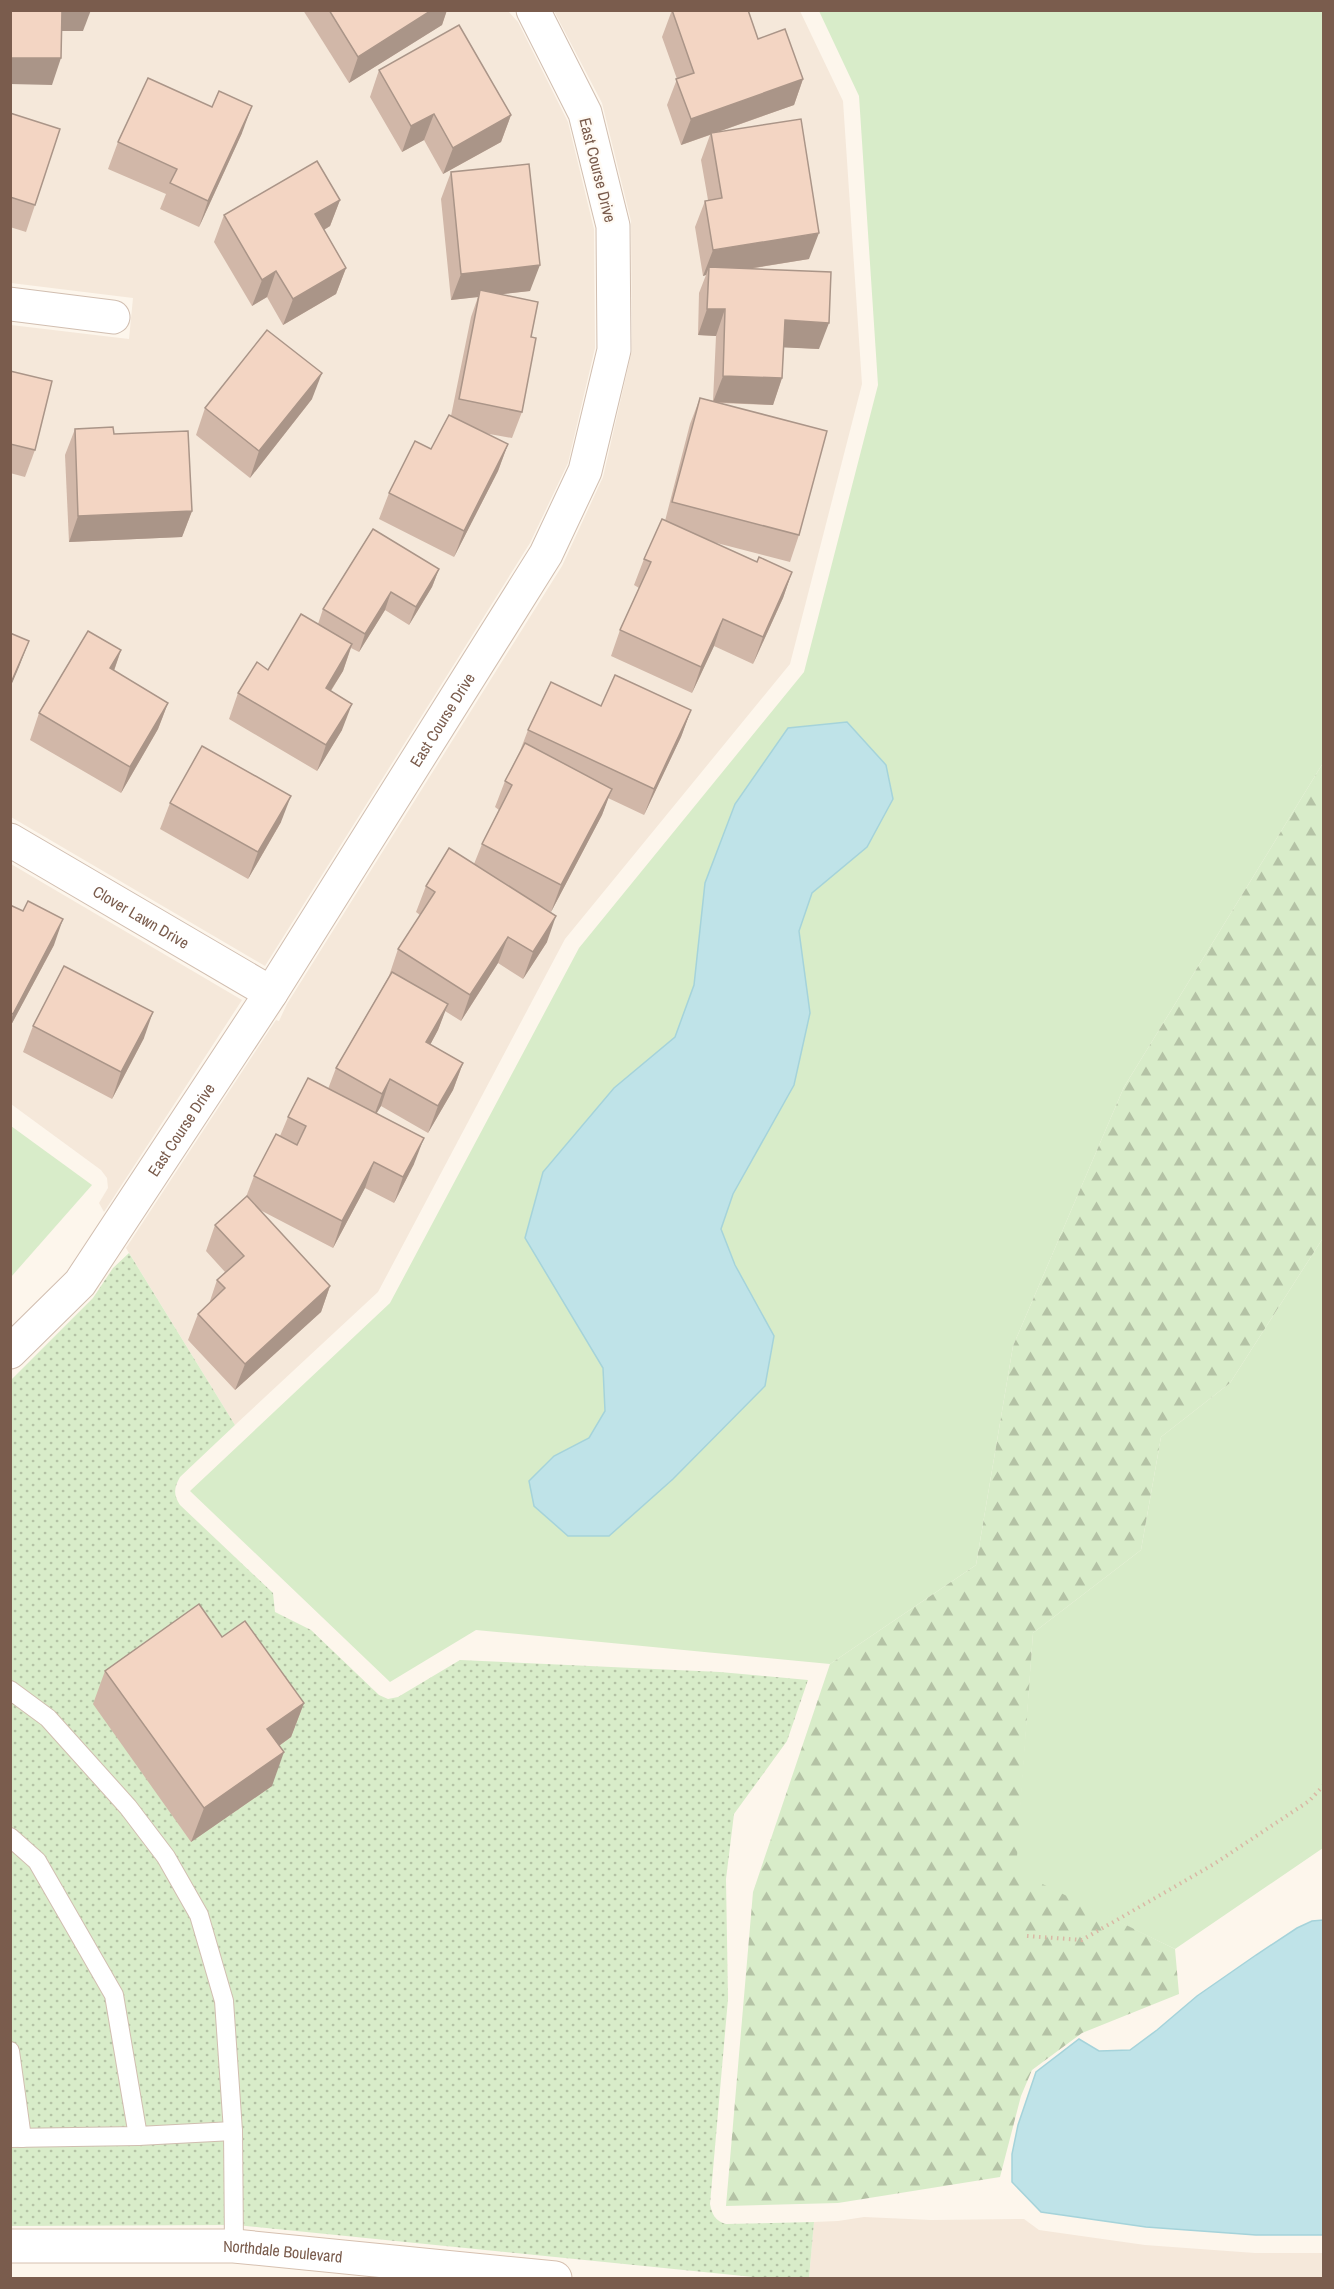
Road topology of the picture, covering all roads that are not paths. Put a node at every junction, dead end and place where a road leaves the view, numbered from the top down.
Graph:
1 (533, 10) edge
2 (10, 304) edge
3 (113, 317) dead end
4 (10, 840) edge
5 (271, 993) junction
6 (10, 1352) edge
7 (12, 1691) edge
8 (10, 1837) edge
9 (10, 2051) edge
10 (233, 2131) junction
11 (138, 2136) junction
12 (16, 2138) edge
13 (10, 2246) edge
14 (234, 2246) junction
15 (555, 2278) edge

1 - 5 street, East Course Drive
2 - 3 street
4 - 5 street, Clover Lawn Drive
5 - 6 street, East Course Drive
7 - 10 lane
8 - 11 lane
9 - 12 lane
10 - 11 lane
10 - 14 lane
11 - 12 lane
13 - 14 street, Northdale Boulevard
14 - 15 street, Northdale Boulevard

